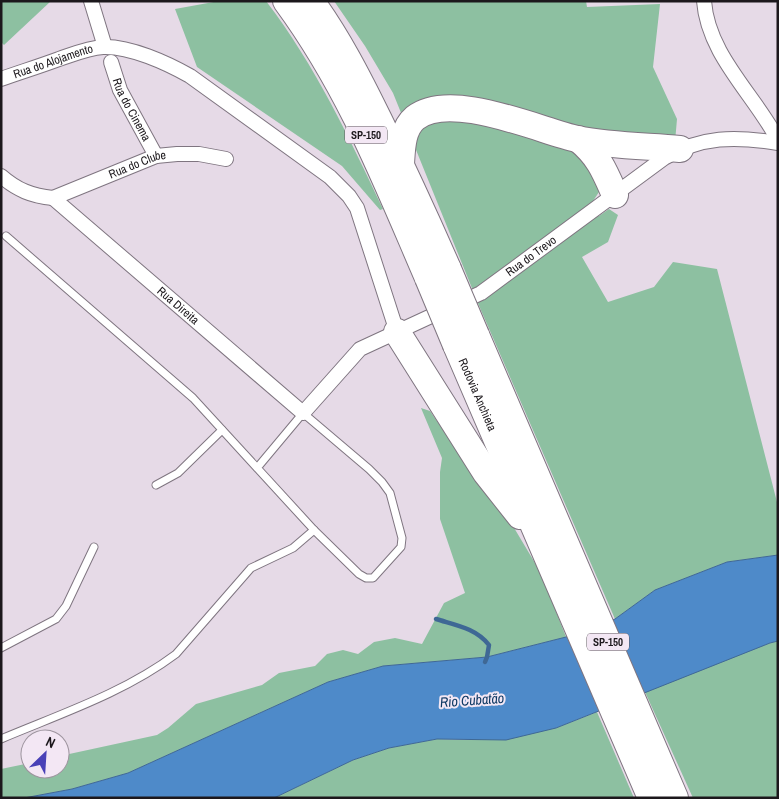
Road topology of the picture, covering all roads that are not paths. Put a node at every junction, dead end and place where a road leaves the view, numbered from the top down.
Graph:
1 (92, 1) edge
2 (286, 1) edge
3 (311, 1) edge
4 (704, 1) edge
5 (105, 47) junction
6 (111, 62) dead end
7 (1, 79) edge
8 (578, 139) junction
9 (778, 142) edge
10 (680, 149) junction
11 (156, 156) junction
12 (226, 159) dead end
13 (401, 164) junction
14 (1, 176) edge
15 (615, 195) junction
16 (53, 198) junction
17 (6, 236) dead end
18 (438, 274) junction
19 (397, 332) junction
20 (466, 340) junction
21 (303, 413) junction
22 (222, 430) junction
23 (257, 468) junction
24 (156, 485) dead end
25 (314, 530) junction
26 (543, 545) junction
27 (94, 547) dead end
28 (568, 575) junction
29 (1, 648) edge
30 (628, 717) junction
31 (1, 739) edge
32 (651, 798) edge
33 (675, 798) edge

1 - 5 street
2 - 18 highway, Rodovia Anchieta / SP-150
3 - 13 highway, Rodovia Anchieta / SP-150
4 - 9 street
5 - 7 street, Rua do Alojamento
5 - 19 street, Rua do Alojamento
6 - 11 street, Rua do Cinema
8 - 10 highway
8 - 13 highway
8 - 15 highway
9 - 10 street, Rua do Trevo
10 - 15 street, Rua do Trevo
11 - 12 street, Rua do Clube
11 - 16 street, Rua do Clube
13 - 18 highway, Rodovia Anchieta / SP-150
14 - 16 street
15 - 19 street, Rua do Trevo
16 - 21 street, Rua Direita
17 - 22 lane
18 - 20 highway, Rodovia Anchieta / SP-150, bridge
19 - 21 street, Rua do Trevo
19 - 26 highway
20 - 26 highway, Rodovia Anchieta / SP-150
20 - 28 highway, Rodovia Anchieta / SP-150
21 - 23 lane
21 - 25 lane
22 - 23 lane
22 - 24 lane
23 - 25 lane
25 - 31 lane
26 - 28 highway, Rodovia Anchieta / SP-150
27 - 29 lane
28 - 30 highway, Rodovia Anchieta / SP-150
30 - 32 highway, Rodovia Anchieta / SP-150
30 - 33 highway, Rodovia Anchieta / SP-150

